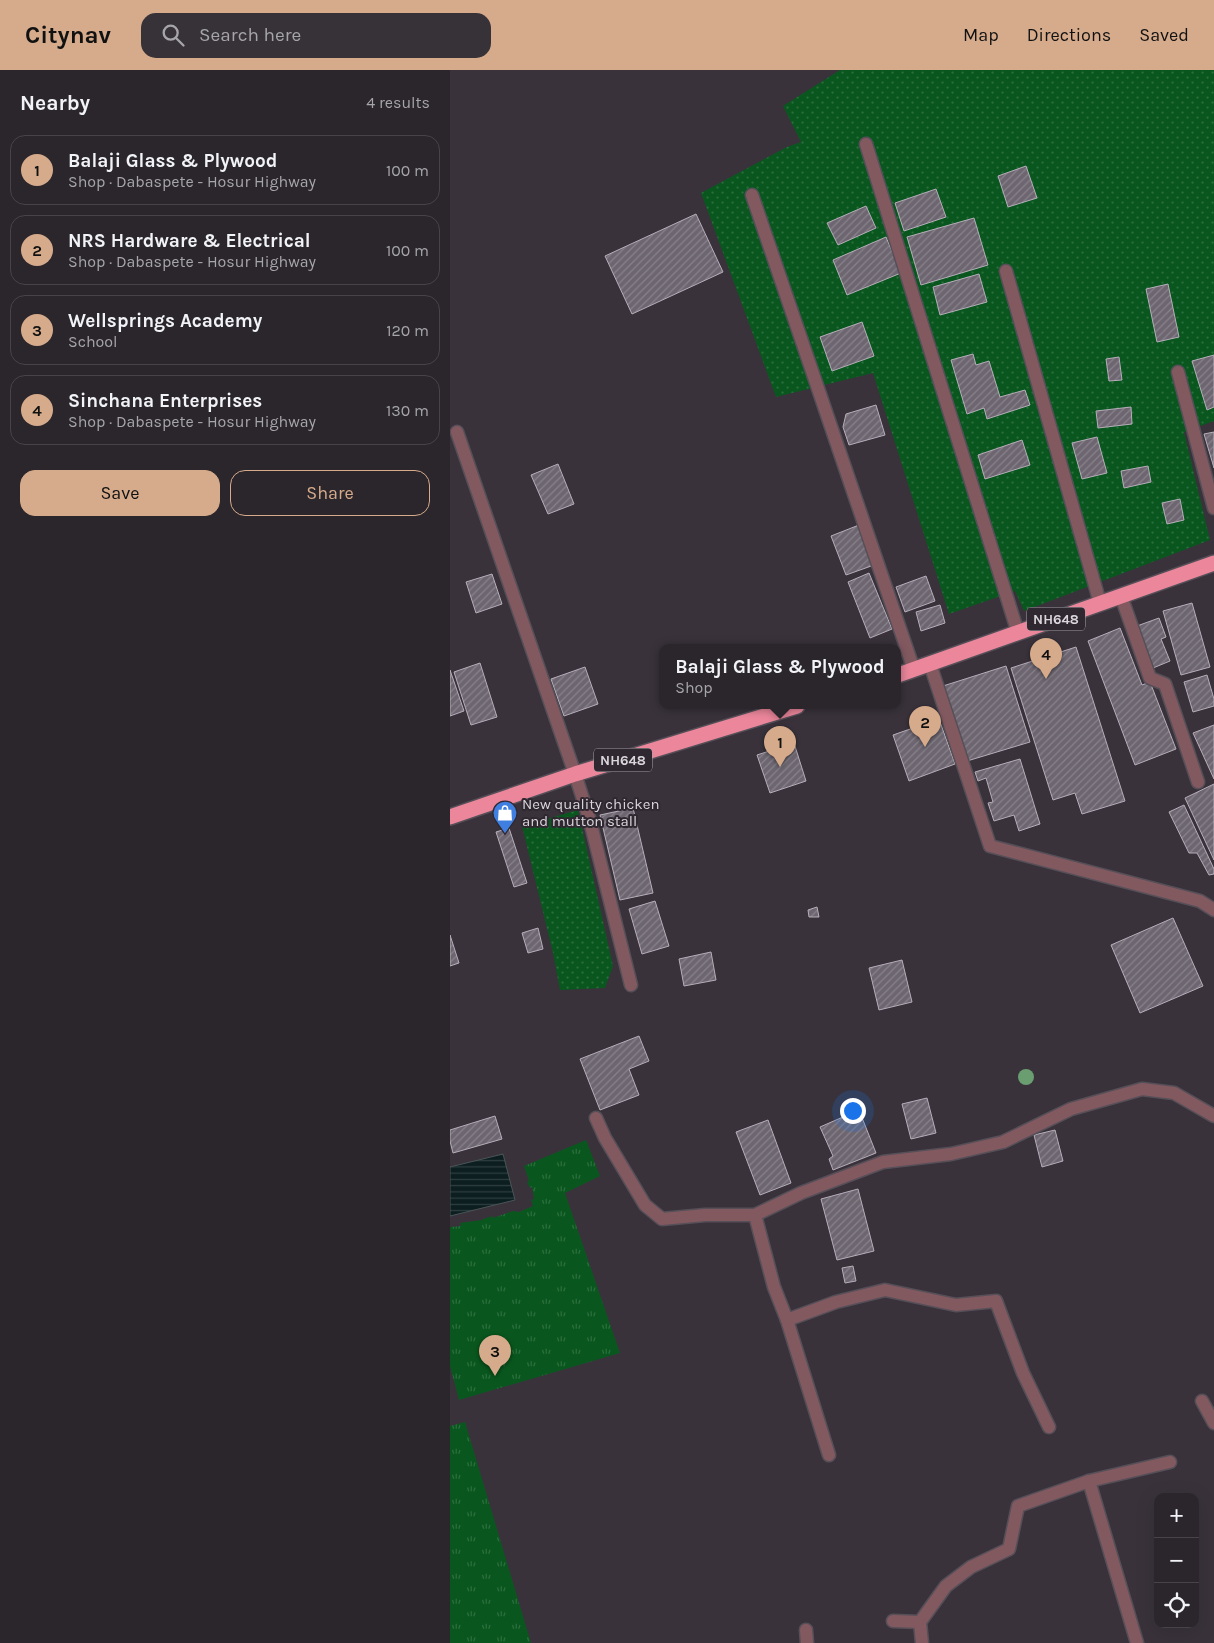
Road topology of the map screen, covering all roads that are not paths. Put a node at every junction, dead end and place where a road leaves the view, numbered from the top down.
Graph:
1 (866, 144) dead end
2 (752, 195) dead end
3 (1006, 271) dead end
4 (1178, 372) dead end
5 (457, 432) dead end
6 (1214, 508) edge
7 (1214, 563) edge
8 (1121, 596) junction
9 (1100, 603) junction
10 (1018, 633) junction
11 (930, 664) junction
12 (914, 670) junction
13 (901, 674) edge
14 (787, 709) edge
15 (575, 774) junction
16 (1198, 782) dead end
17 (450, 817) edge
18 (1214, 910) edge
19 (631, 984) dead end
20 (1214, 1116) edge
21 (596, 1118) dead end
22 (755, 1215) junction
23 (787, 1320) junction
24 (1202, 1401) dead end
25 (1214, 1423) edge
26 (1048, 1427) dead end
27 (829, 1455) dead end
28 (1170, 1462) dead end
29 (1089, 1481) junction
30 (893, 1621) dead end
31 (920, 1622) junction
32 (806, 1630) dead end
33 (808, 1643) edge
34 (922, 1643) edge
35 (1137, 1643) edge

1 - 10 street
2 - 12 street
3 - 9 street
4 - 6 street
5 - 15 street
7 - 8 highway, NH648
8 - 9 highway, NH648
8 - 16 street
9 - 10 highway, NH648
10 - 11 highway, NH648
11 - 12 highway, NH648
11 - 18 street
12 - 13 highway, NH648
14 - 15 highway, NH648
15 - 17 highway, NH648
15 - 19 street
20 - 22 street
21 - 22 street
22 - 23 street
23 - 26 street
23 - 27 street
24 - 25 street
28 - 29 street
29 - 31 street
29 - 35 street
30 - 31 street
31 - 34 street
32 - 33 street

